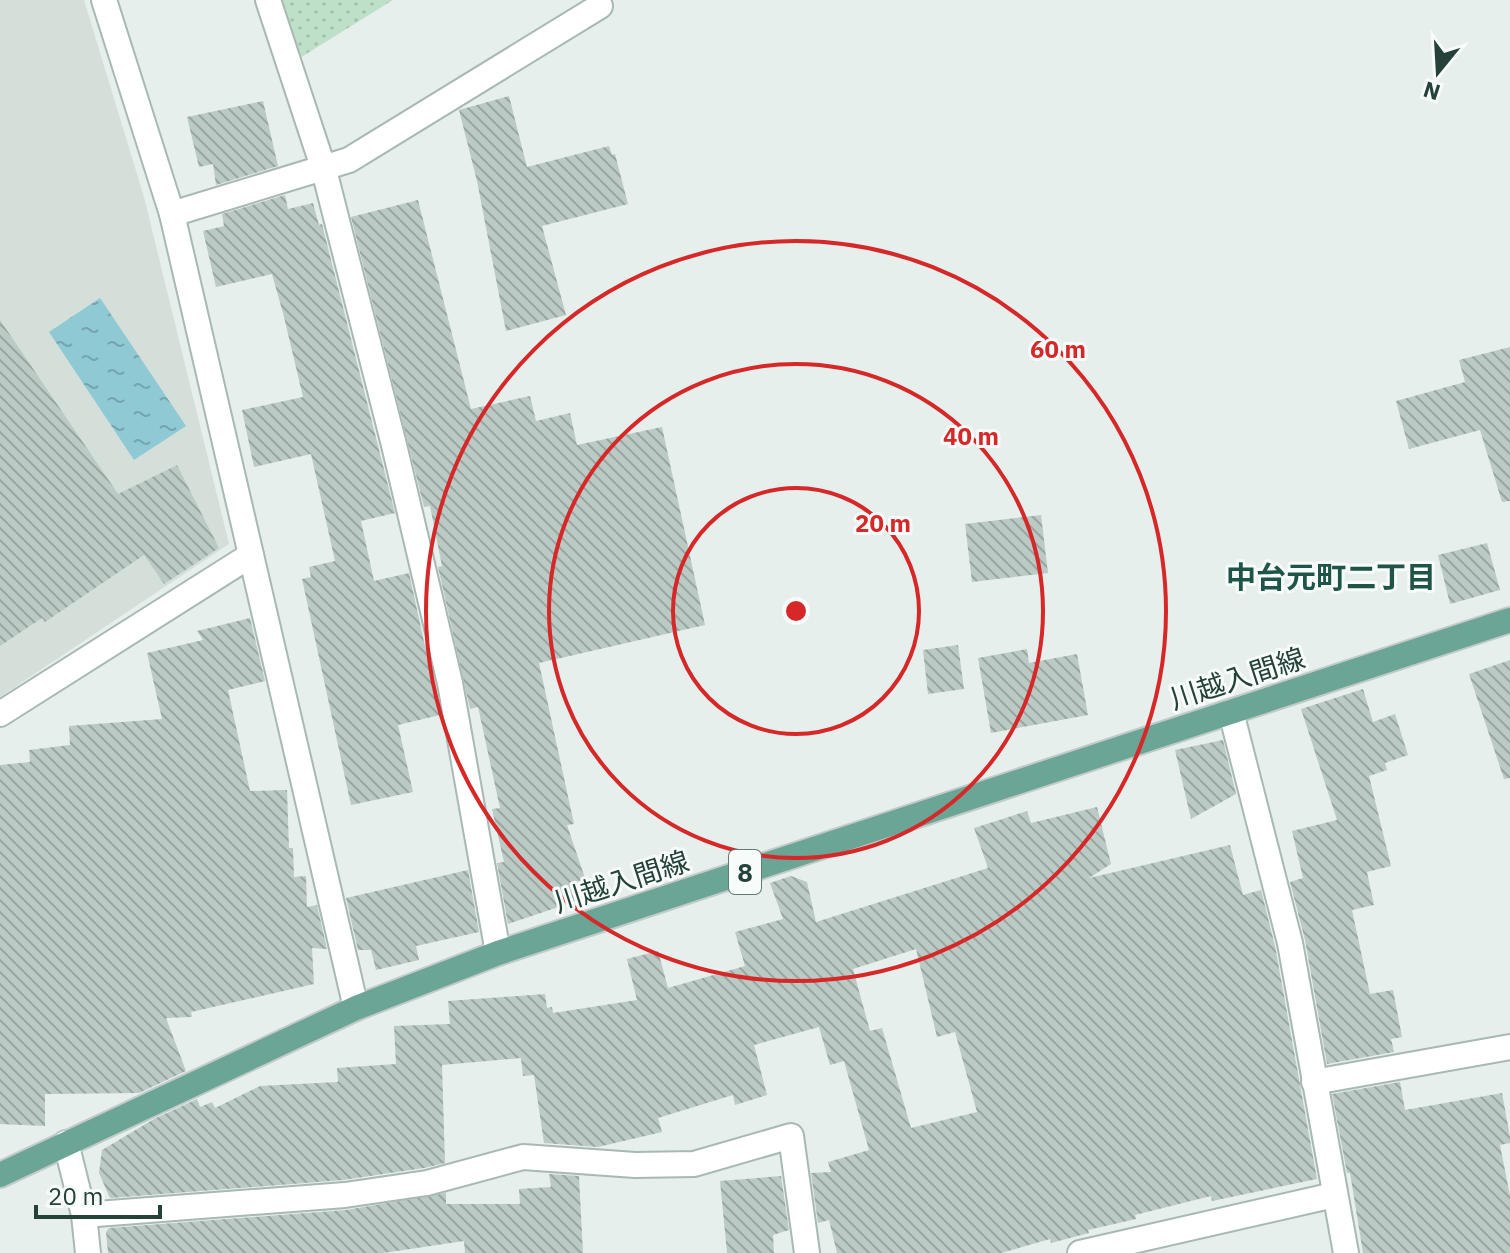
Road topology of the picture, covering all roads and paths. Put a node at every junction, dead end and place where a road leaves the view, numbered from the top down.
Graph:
1 (104, 0) edge
2 (268, 0) edge
3 (600, 6) dead end
4 (324, 170) junction
5 (172, 214) junction
6 (251, 555) junction
7 (1510, 620) edge
8 (1231, 712) junction
9 (0, 714) edge
10 (498, 953) junction
11 (356, 1008) junction
12 (1510, 1047) edge
13 (1314, 1082) junction
14 (66, 1143) junction
15 (0, 1175) edge
16 (1334, 1195) junction
17 (84, 1215) junction
18 (88, 1253) edge
19 (807, 1253) edge
20 (1080, 1253) edge
21 (1346, 1253) edge

1 - 5 street
2 - 4 street
3 - 4 street
4 - 5 street
4 - 10 street
5 - 6 street
6 - 9 street
6 - 11 street
7 - 8 main road, 川越入間線 / 8
8 - 10 main road, 川越入間線 / 8
8 - 13 street
10 - 11 main road, 川越入間線 / 8
11 - 14 main road, 川越入間線 / 8
12 - 13 street
13 - 16 street
14 - 15 main road, 川越入間線 / 8
14 - 17 street
16 - 20 street
16 - 21 street
17 - 18 street
17 - 19 street

